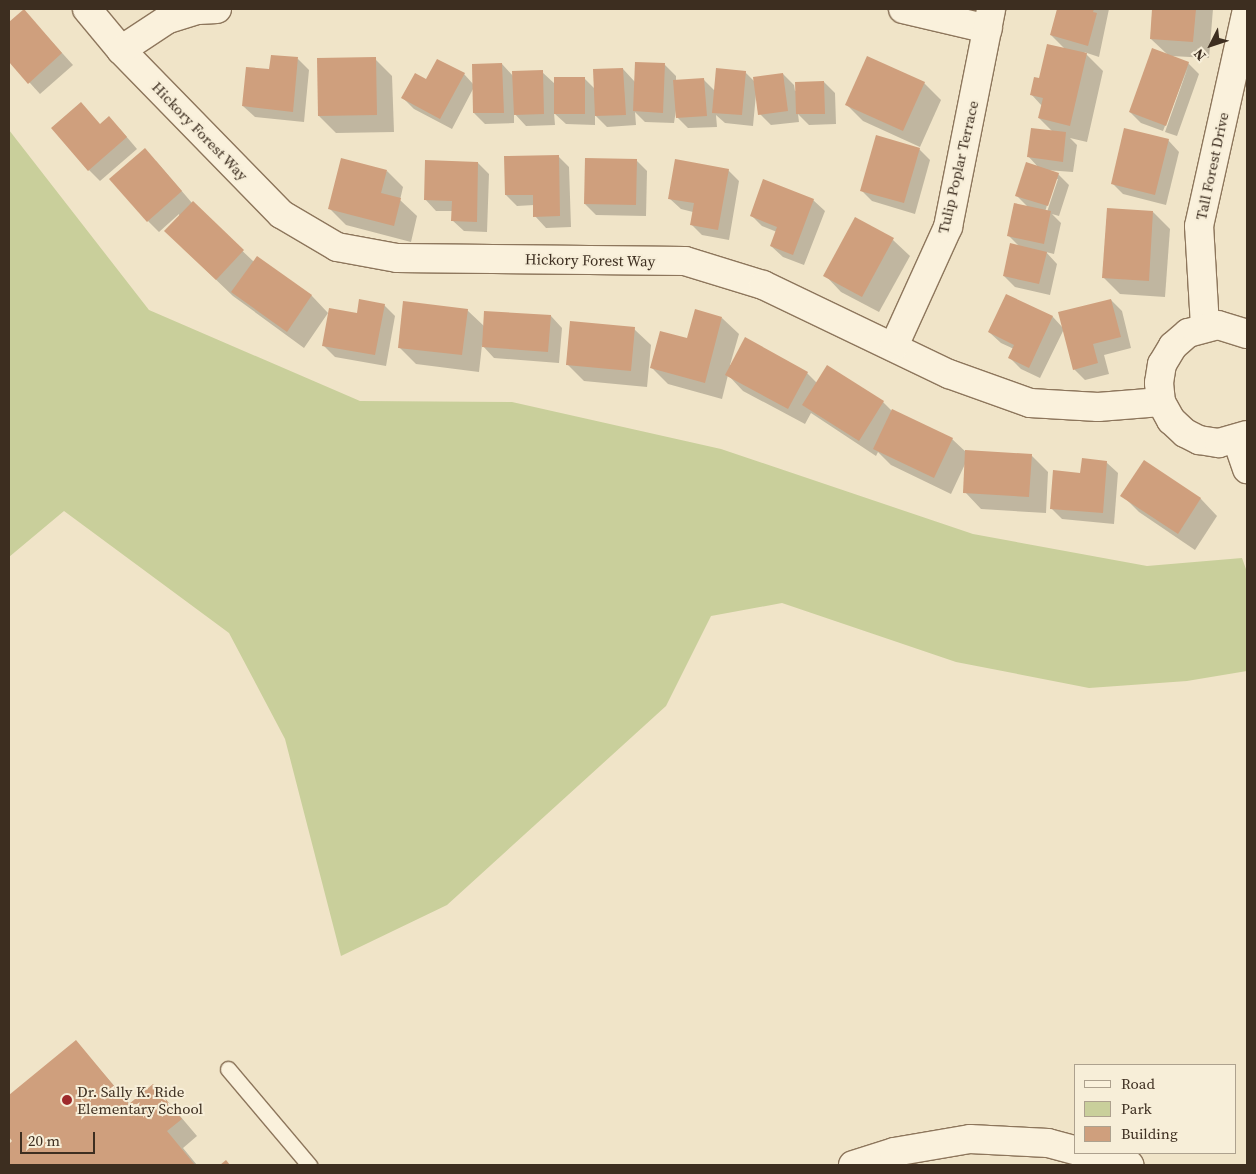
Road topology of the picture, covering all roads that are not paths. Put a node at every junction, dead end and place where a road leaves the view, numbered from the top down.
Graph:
1 (87, 9) edge
2 (217, 9) edge
3 (903, 9) edge
4 (1247, 9) edge
5 (990, 19) edge
6 (122, 50) junction
7 (1205, 326) junction
8 (1247, 334) edge
9 (894, 346) junction
10 (1162, 402) junction
11 (1242, 437) edge
12 (1247, 469) edge
13 (228, 1069) dead end
14 (1074, 1150) edge
15 (1088, 1154) edge
16 (309, 1165) edge
17 (853, 1165) edge
18 (1129, 1165) edge

1 - 6 street, Hickory Forest Way
2 - 6 street
3 - 5 street
4 - 7 street, Tall Forest Drive
5 - 9 street, Tulip Poplar Terrace
6 - 9 street, Hickory Forest Way
7 - 8 street
7 - 10 street
9 - 10 street, Hickory Forest Way
10 - 11 street
11 - 12 street
13 - 16 lane
14 - 17 street
15 - 18 street

